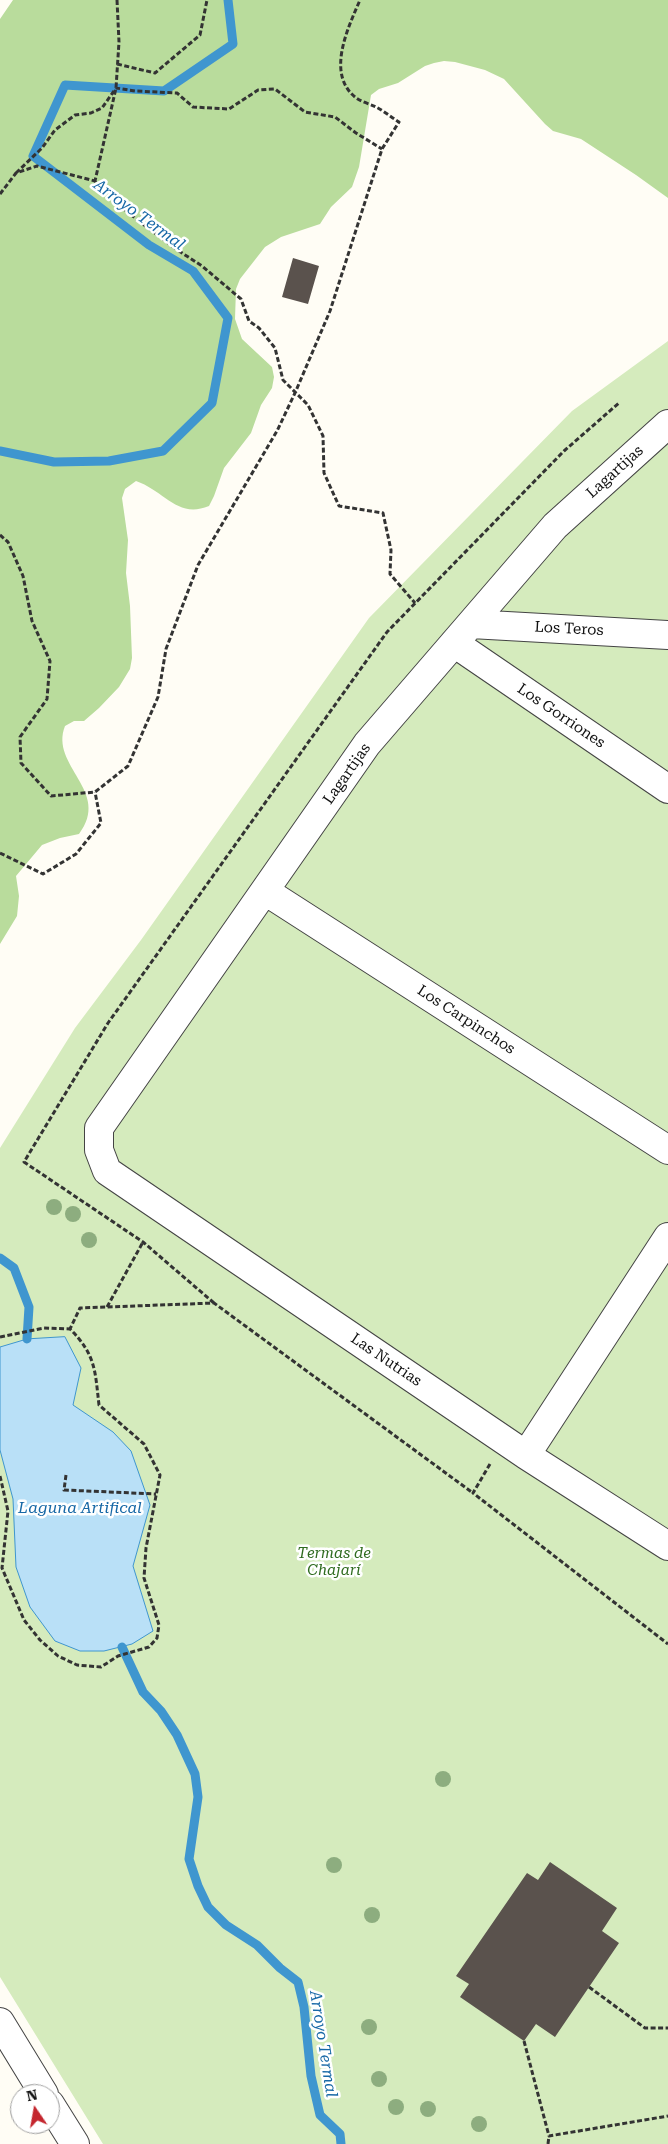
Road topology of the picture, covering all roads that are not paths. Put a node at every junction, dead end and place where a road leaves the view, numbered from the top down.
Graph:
1 (668, 424) edge
2 (463, 633) junction
3 (668, 635) edge
4 (668, 789) edge
5 (265, 891) junction
6 (668, 1150) edge
7 (107, 1171) joint
8 (668, 1237) edge
9 (515, 1448) junction
10 (668, 1546) edge
11 (0, 2022) edge
12 (38, 2084) edge
13 (60, 2120) edge
14 (75, 2144) edge

1 - 2 street, Lagartijas
2 - 3 street, Los Teros
2 - 4 street, Los Gorriones
2 - 5 street, Lagartijas
5 - 6 street, Los Carpinchos
5 - 7 street, Lagartijas
7 - 9 street, Las Nutrias
8 - 9 street
9 - 10 street, Las Nutrias
11 - 12 street
13 - 14 street

